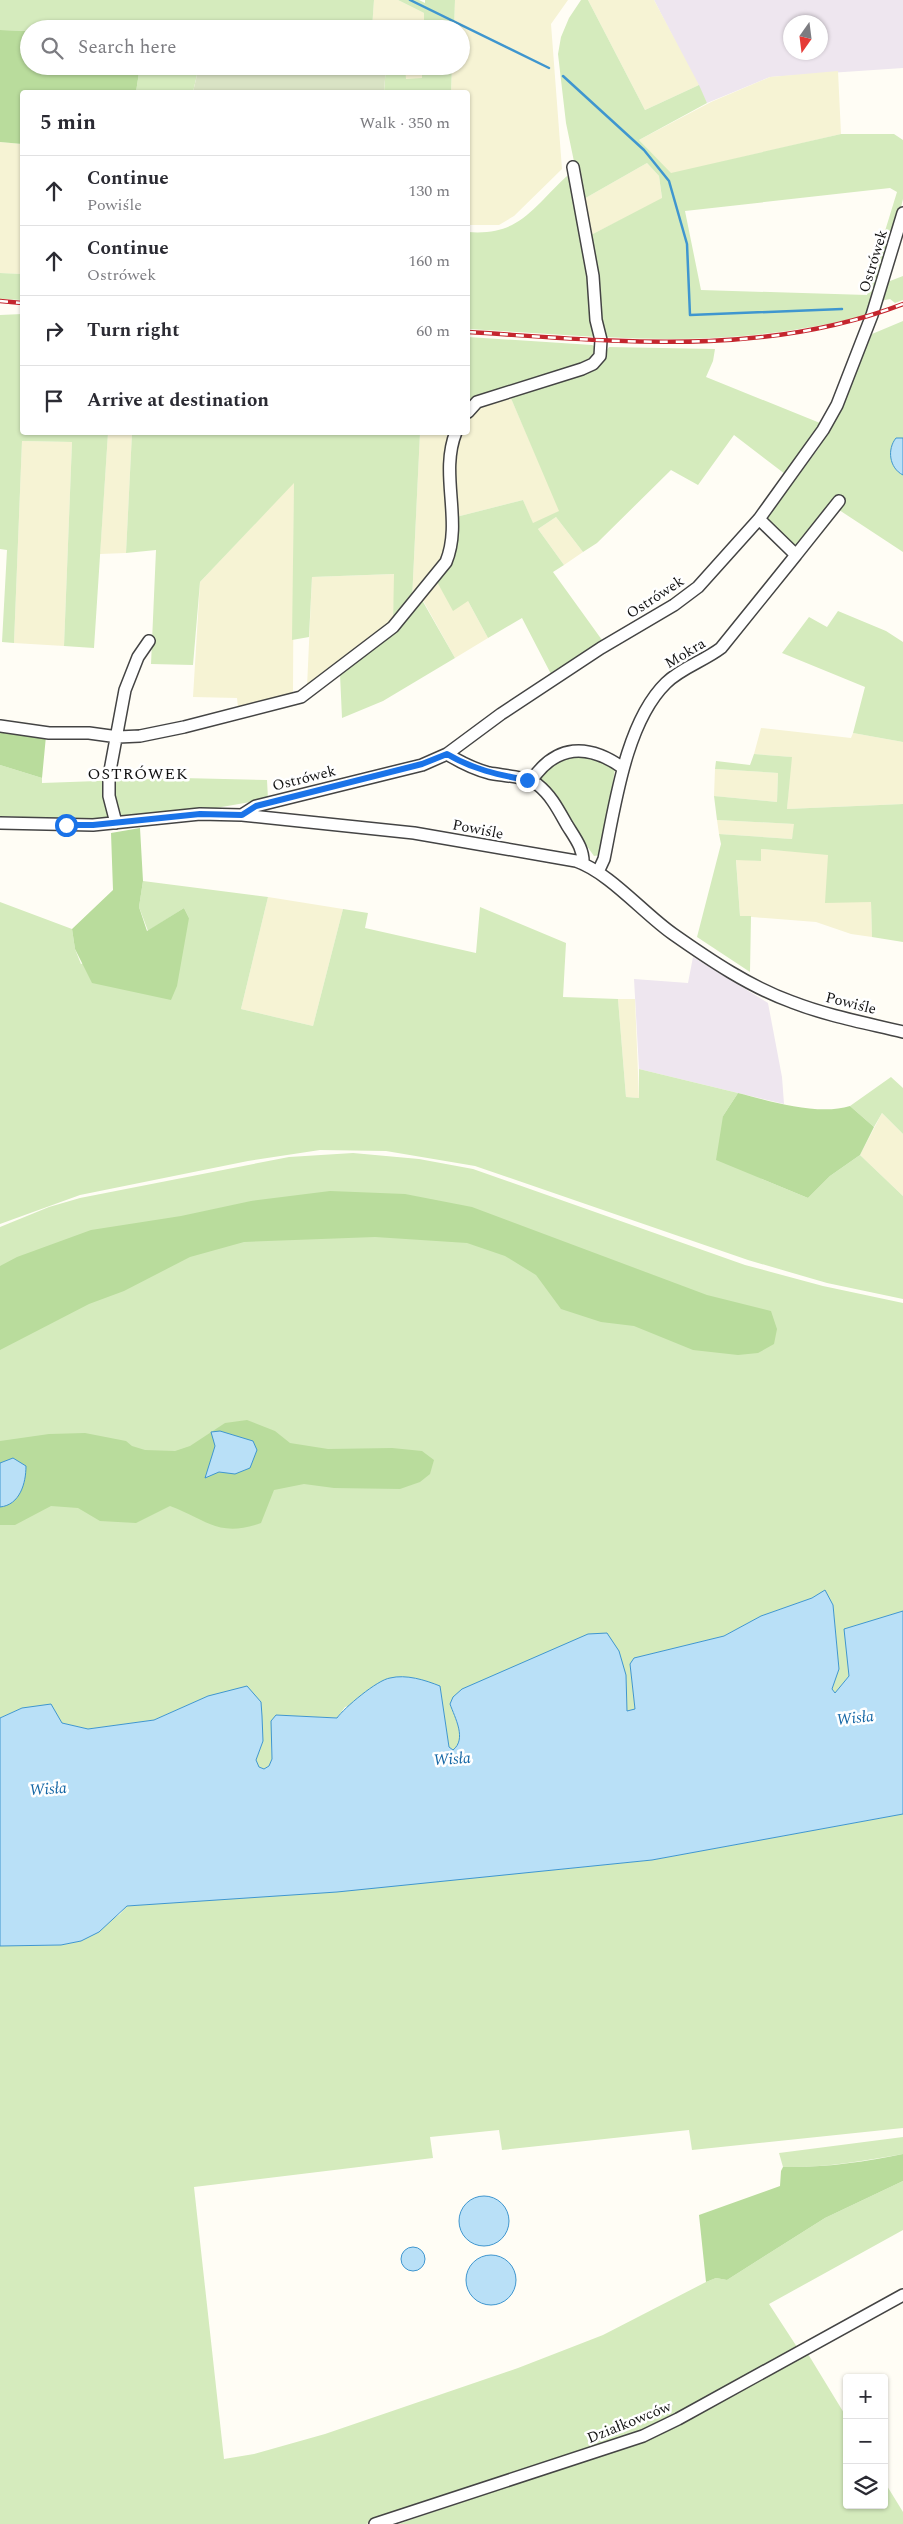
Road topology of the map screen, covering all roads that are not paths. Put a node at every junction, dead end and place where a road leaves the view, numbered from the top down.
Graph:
1 (573, 167) dead end
2 (903, 213) edge
3 (470, 410) edge
4 (455, 435) edge
5 (839, 501) dead end
6 (759, 519) junction
7 (796, 556) junction
8 (148, 641) dead end
9 (0, 726) edge
10 (118, 737) junction
11 (447, 754) junction
12 (623, 768) junction
13 (531, 782) junction
14 (242, 815) junction
15 (116, 822) junction
16 (0, 823) edge
17 (583, 864) junction
18 (598, 872) junction
19 (903, 1032) edge
20 (903, 2295) edge
21 (375, 2524) edge

1 - 3 street
2 - 6 street, Ostrówek
4 - 10 street
5 - 7 street, Mokra
6 - 7 street
6 - 11 street, Ostrówek
7 - 12 street, Mokra
8 - 10 street
9 - 10 street
10 - 15 street
11 - 13 street
11 - 14 street, Ostrówek
12 - 13 street
12 - 18 street, Mokra
13 - 17 street
14 - 15 street, Powiśle
14 - 17 street, Powiśle
15 - 16 street, Powiśle
17 - 18 street, Powiśle
18 - 19 street, Powiśle
20 - 21 street, Działkowców

